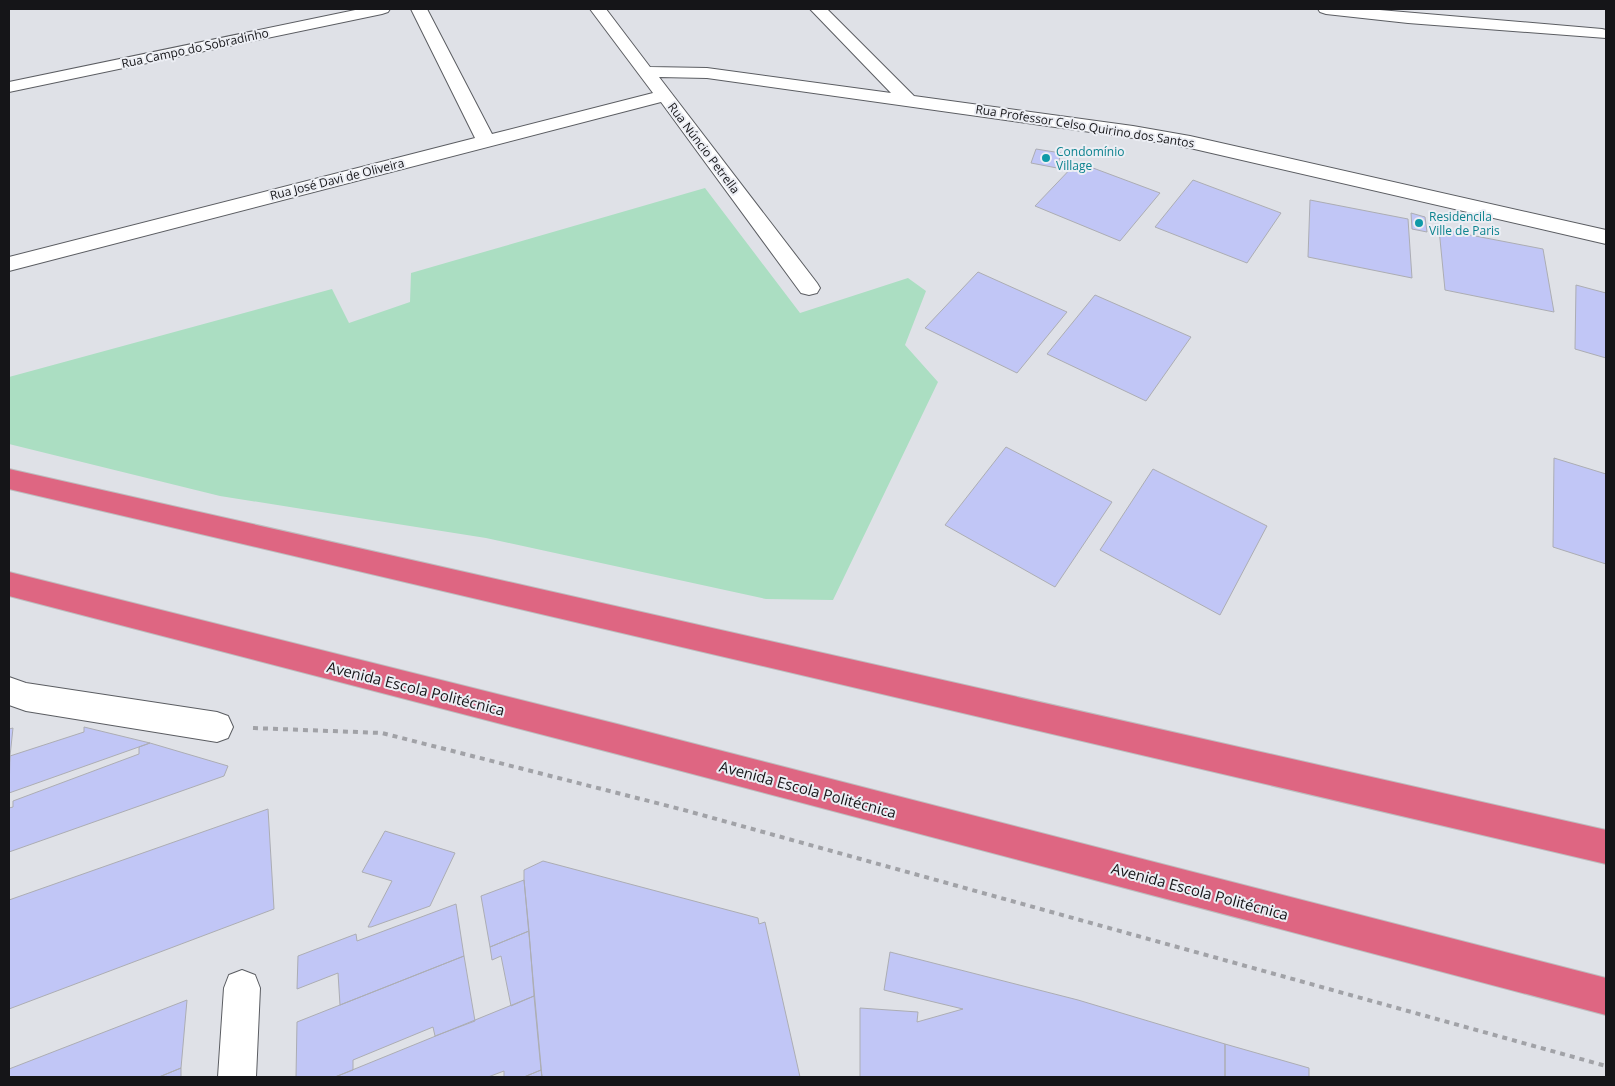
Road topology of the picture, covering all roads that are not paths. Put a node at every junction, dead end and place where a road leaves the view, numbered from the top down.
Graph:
1 (382, 9) edge
2 (419, 9) edge
3 (598, 9) edge
4 (818, 9) edge
5 (1326, 9) edge
6 (1502, 9) edge
7 (1497, 26) junction
8 (1602, 34) dead end
9 (645, 72) junction
10 (9, 87) edge
11 (665, 95) junction
12 (908, 100) junction
13 (486, 141) junction
14 (1606, 237) edge
15 (9, 264) edge
16 (809, 288) dead end
17 (9, 479) edge
18 (9, 584) edge
19 (14, 696) edge
20 (218, 726) road end
21 (1606, 847) edge
22 (242, 988) dead end
23 (1606, 997) edge
24 (237, 1077) edge

1 - 10 street, Rua Campo do Sobradinho
2 - 13 street
3 - 9 street, Rua Núncio Petrella
4 - 12 street
5 - 7 street
6 - 7 street
7 - 8 street
9 - 11 street, Rua Núncio Petrella
9 - 12 street, Rua Professor Celso Quirino dos Santos
11 - 13 street, Rua José Davi de Oliveira
11 - 16 street, Rua Núncio Petrella
12 - 14 street, Rua Professor Celso Quirino dos Santos
13 - 15 street, Rua José Davi de Oliveira
17 - 21 highway
18 - 23 highway, Avenida Escola Politécnica
19 - 20 street
22 - 24 street

